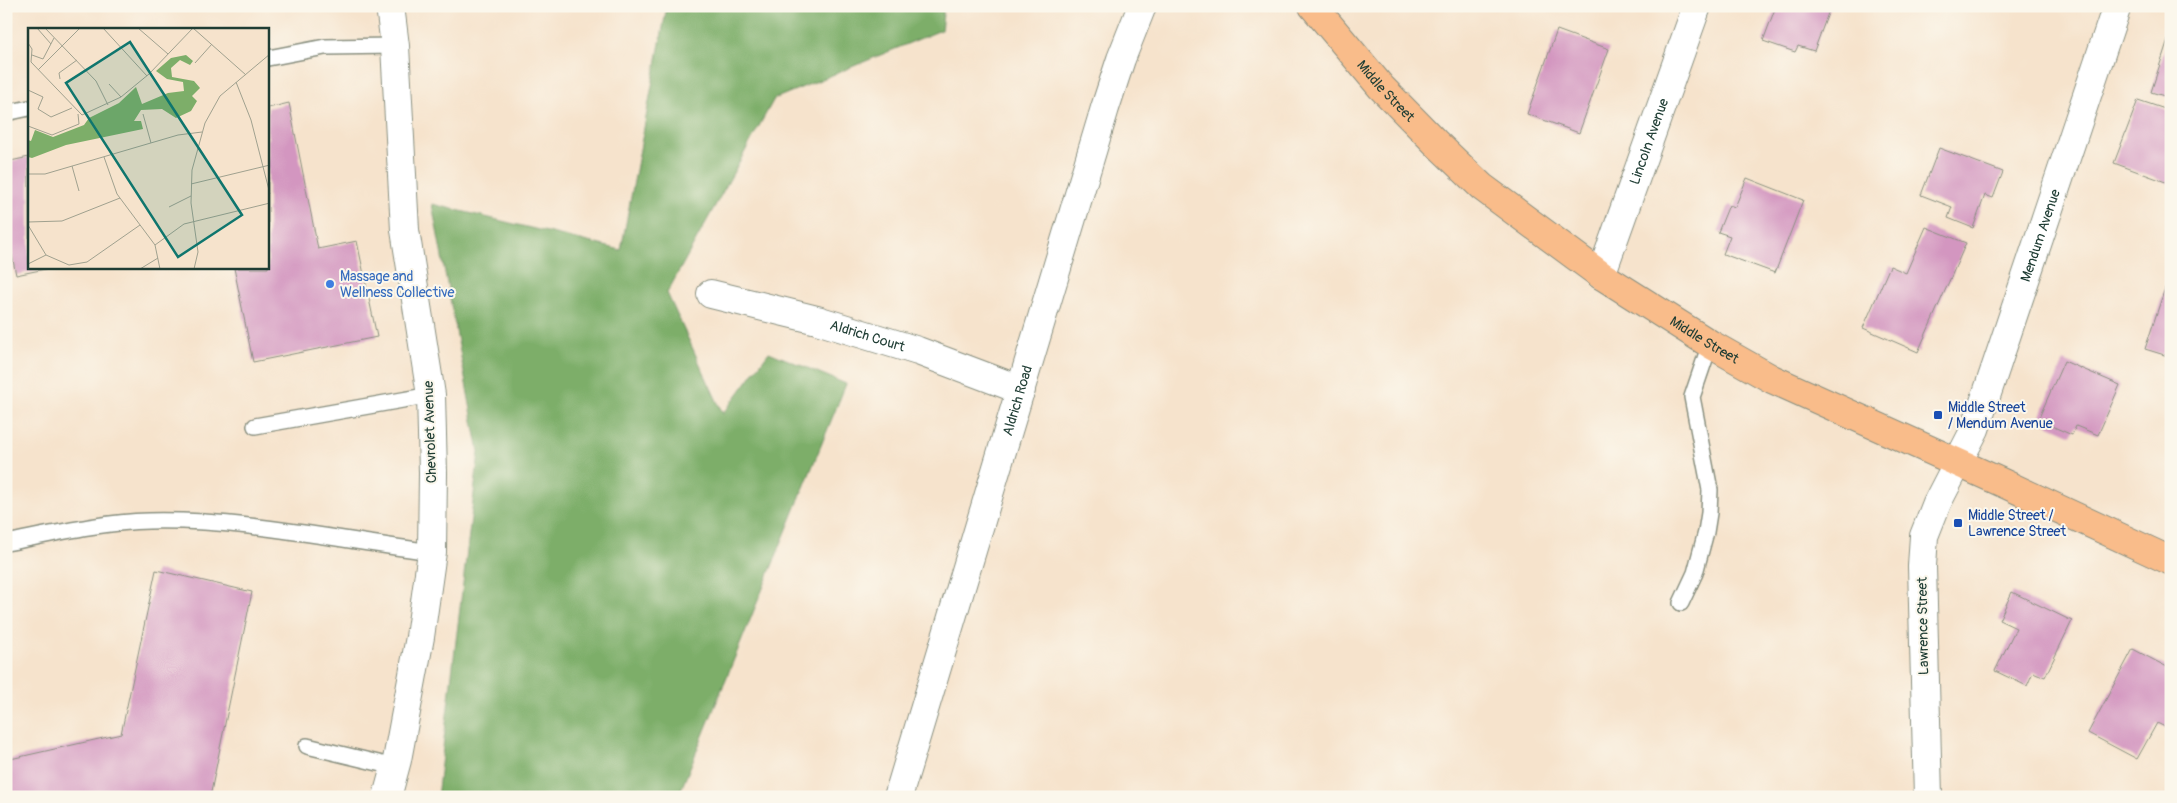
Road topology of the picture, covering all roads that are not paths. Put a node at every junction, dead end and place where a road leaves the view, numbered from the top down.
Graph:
1 (390, 6) edge
2 (1142, 6) edge
3 (1313, 6) edge
4 (1697, 6) edge
5 (2117, 6) edge
6 (395, 46) junction
7 (269, 58) edge
8 (28, 108) edge
9 (6, 114) edge
10 (1601, 276) junction
11 (710, 294) dead end
12 (1710, 344) junction
13 (1021, 390) junction
14 (431, 395) junction
15 (254, 426) dead end
16 (1958, 462) junction
17 (6, 543) edge
18 (432, 552) junction
19 (2171, 561) edge
20 (1681, 603) dead end
21 (306, 746) dead end
22 (395, 768) junction
23 (388, 797) edge
24 (898, 797) edge
25 (1928, 797) edge

1 - 6 street, Chevrolet Avenue
2 - 13 street, Aldrich Road
3 - 10 main road, Middle Street
4 - 10 street, Lincoln Avenue
5 - 16 street, Mendum Avenue
6 - 7 lane
6 - 14 street, Chevrolet Avenue
8 - 9 lane
10 - 12 main road, Middle Street
11 - 13 street, Aldrich Court
12 - 16 main road, Middle Street
12 - 20 lane
13 - 24 street, Aldrich Road
14 - 15 lane
14 - 18 street, Chevrolet Avenue
16 - 19 main road, Middle Street
16 - 25 street, Lawrence Street
17 - 18 lane
18 - 22 street, Chevrolet Avenue
21 - 22 lane
22 - 23 street, Chevrolet Avenue

